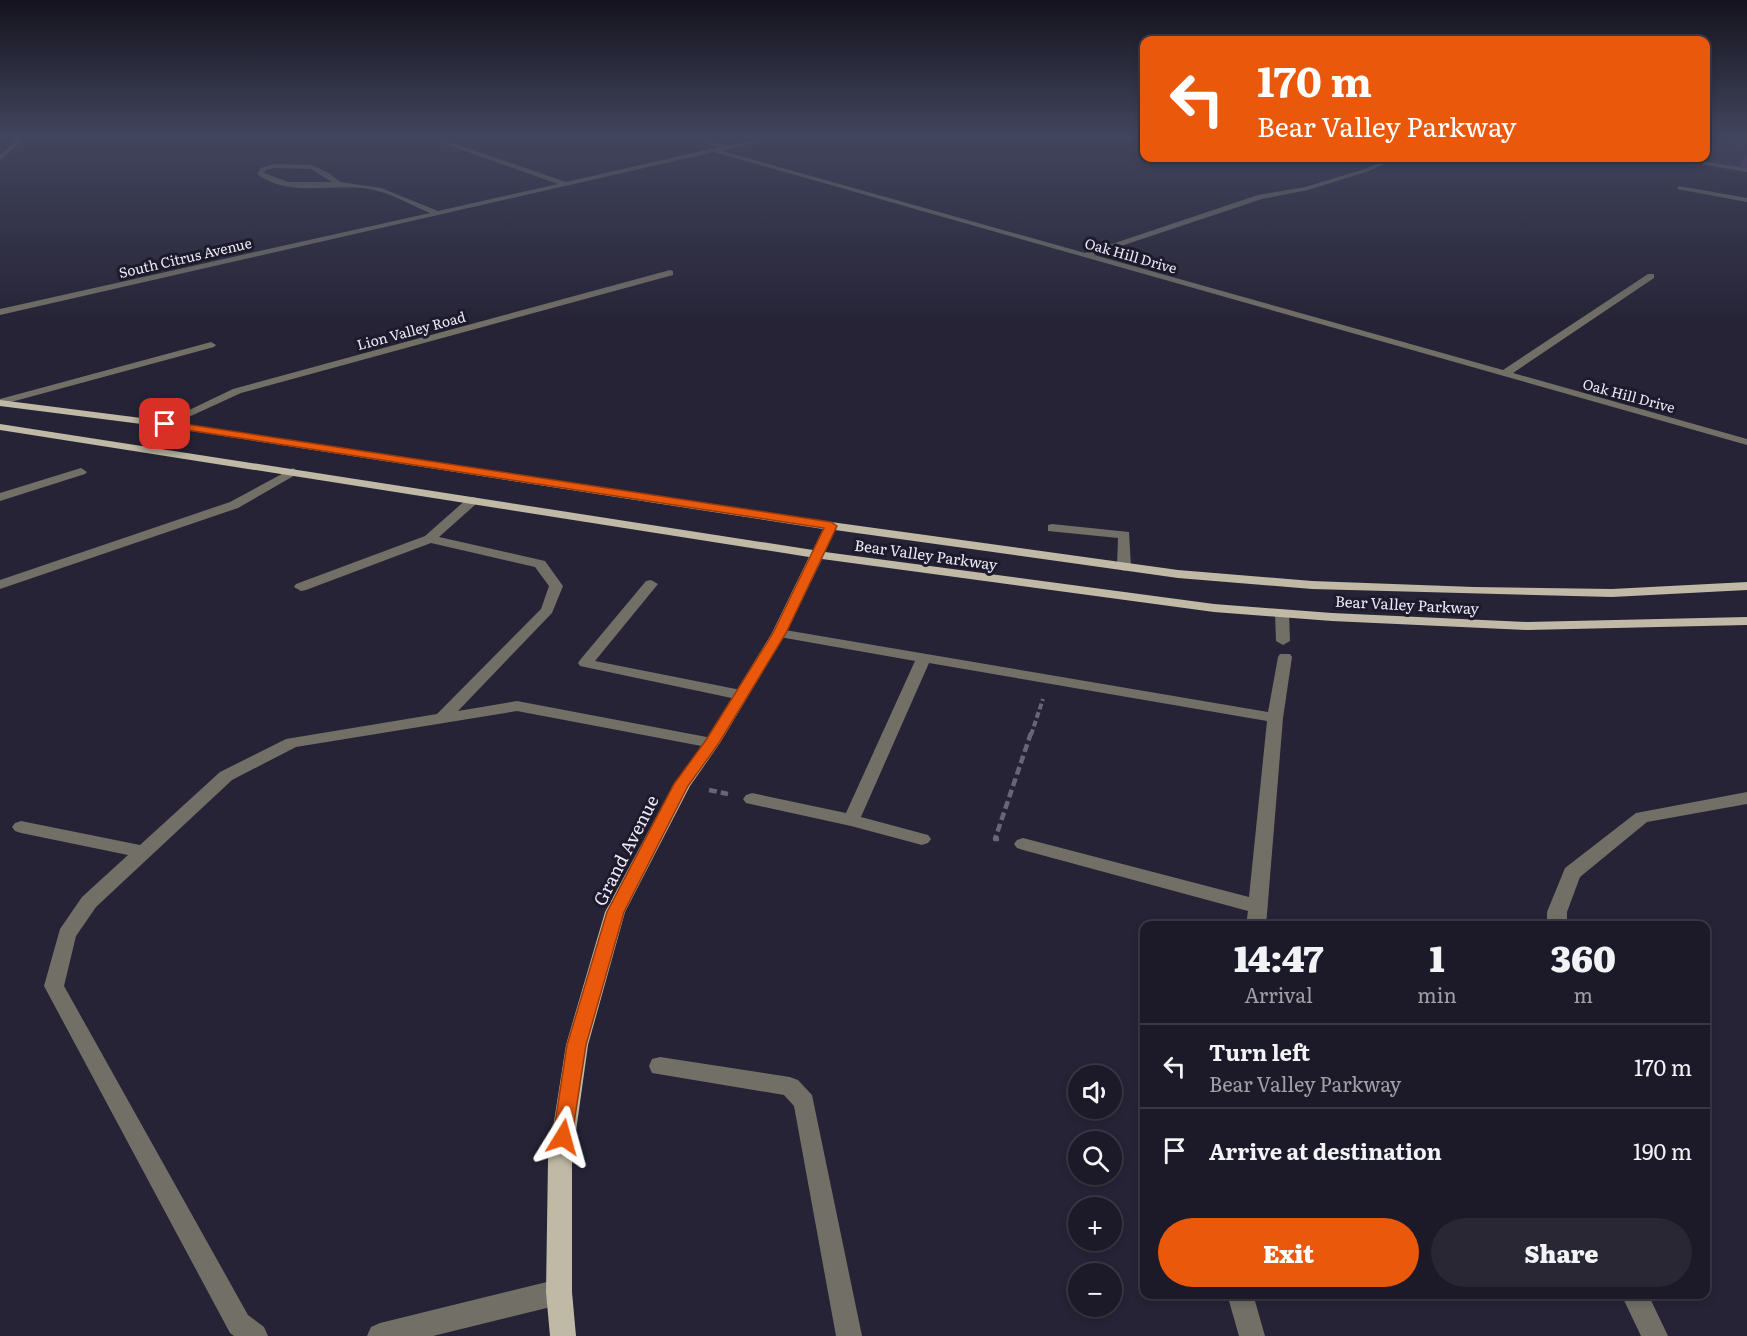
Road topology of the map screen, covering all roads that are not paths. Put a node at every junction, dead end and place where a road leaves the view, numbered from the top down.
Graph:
1 (402, 198) edge
2 (502, 198) edge
3 (881, 198) edge
4 (1257, 198) edge
5 (437, 213) junction
6 (1083, 256) junction
7 (669, 273) dead end
8 (1651, 276) dead end
9 (0, 312) edge
10 (211, 345) dead end
11 (1504, 374) junction
12 (0, 402) edge
13 (165, 424) junction
14 (0, 427) edge
15 (1747, 442) edge
16 (81, 472) dead end
17 (293, 472) junction
18 (0, 497) edge
19 (472, 501) junction
20 (831, 526) junction
21 (1052, 528) dead end
22 (430, 539) junction
23 (818, 554) junction
24 (1125, 567) junction
25 (651, 584) dead end
26 (0, 585) edge
27 (1747, 586) edge
28 (301, 587) dead end
29 (1282, 613) junction
30 (1747, 621) edge
31 (779, 633) junction
32 (1283, 640) dead end
33 (1285, 657) dead end
34 (924, 658) junction
35 (741, 695) junction
36 (444, 716) junction
37 (1275, 718) junction
38 (712, 743) junction
39 (1747, 798) edge
40 (752, 799) road end
41 (851, 819) junction
42 (21, 827) dead end
43 (922, 839) dead end
44 (1023, 844) dead end
45 (143, 852) junction
46 (1257, 906) junction
47 (1256, 921) edge
48 (1557, 921) edge
49 (660, 1066) dead end
50 (559, 1292) junction
51 (1241, 1299) edge
52 (1636, 1299) edge
53 (255, 1336) edge
54 (380, 1336) edge
55 (563, 1336) edge
56 (849, 1336) edge
57 (1252, 1336) edge
58 (1655, 1336) edge

1 - 5 street
2 - 5 street, South Citrus Avenue
3 - 6 street, Oak Hill Drive
4 - 6 street
5 - 9 street, South Citrus Avenue
6 - 11 street, Oak Hill Drive
7 - 13 street, Lion Valley Road
8 - 11 street
10 - 12 street
11 - 15 street, Oak Hill Drive
12 - 13 main road, Bear Valley Parkway
13 - 20 main road, Bear Valley Parkway
14 - 17 main road, Bear Valley Parkway
16 - 18 street
17 - 19 main road, Bear Valley Parkway
17 - 26 street
19 - 22 street
19 - 23 main road, Bear Valley Parkway
20 - 23 main road, Grand Avenue
20 - 24 main road, Bear Valley Parkway
21 - 24 street
22 - 28 street
22 - 36 street
23 - 29 main road, Bear Valley Parkway
23 - 31 main road, Grand Avenue
24 - 27 main road, Bear Valley Parkway
25 - 35 street
29 - 30 main road, Bear Valley Parkway
29 - 32 street
31 - 34 street
31 - 35 main road, Grand Avenue
33 - 37 street
34 - 37 street
34 - 41 street
35 - 38 main road, Grand Avenue
36 - 38 street
36 - 45 street
37 - 46 street
38 - 50 main road, Grand Avenue
39 - 48 street
40 - 41 street
41 - 43 street
42 - 45 street
44 - 46 street
45 - 53 street
46 - 47 street
49 - 56 street
50 - 54 street
50 - 55 main road, Grand Avenue
51 - 57 street
52 - 58 street

